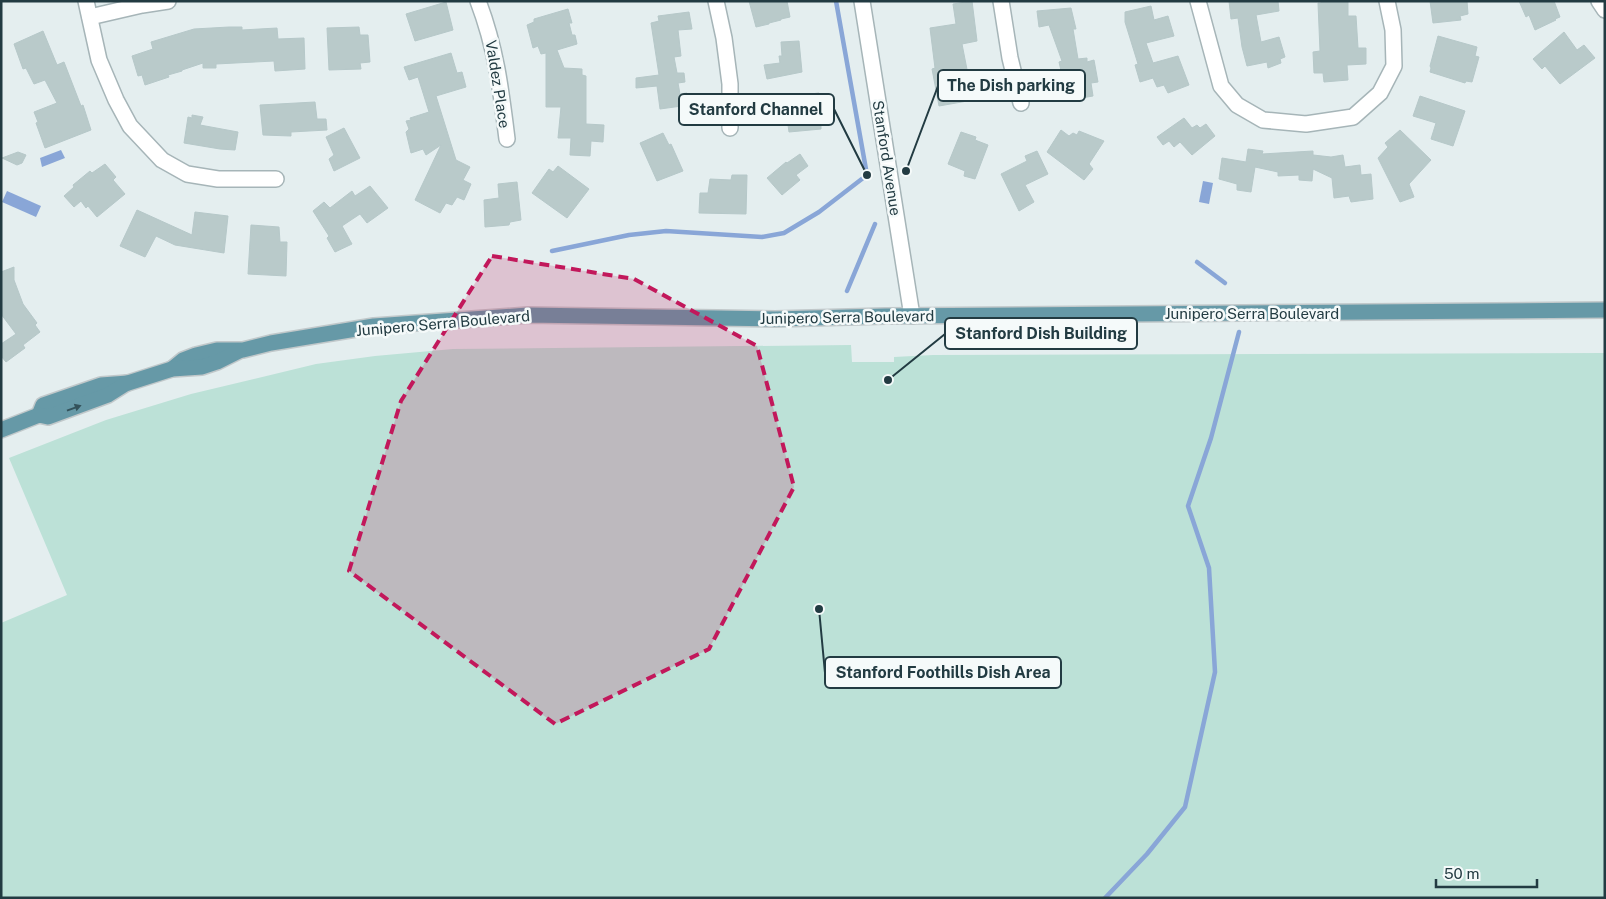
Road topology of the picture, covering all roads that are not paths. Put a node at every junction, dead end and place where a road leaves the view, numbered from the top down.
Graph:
1 (86, 1) edge
2 (168, 1) edge
3 (478, 1) edge
4 (716, 1) edge
5 (862, 1) edge
6 (1001, 1) edge
7 (1198, 1) edge
8 (1387, 1) edge
9 (1599, 1) edge
10 (1605, 10) edge
11 (90, 17) junction
12 (1021, 103) dead end
13 (730, 128) dead end
14 (506, 139) dead end
15 (276, 179) dead end
16 (1605, 310) edge
17 (912, 316) junction
18 (1, 430) edge

1 - 11 street
2 - 11 street
3 - 14 street, Valdez Place
4 - 13 street
5 - 17 street, Stanford Avenue
6 - 12 street
7 - 8 street
9 - 10 street
11 - 15 street
16 - 17 main road, Junipero Serra Boulevard
17 - 18 main road, Junipero Serra Boulevard

